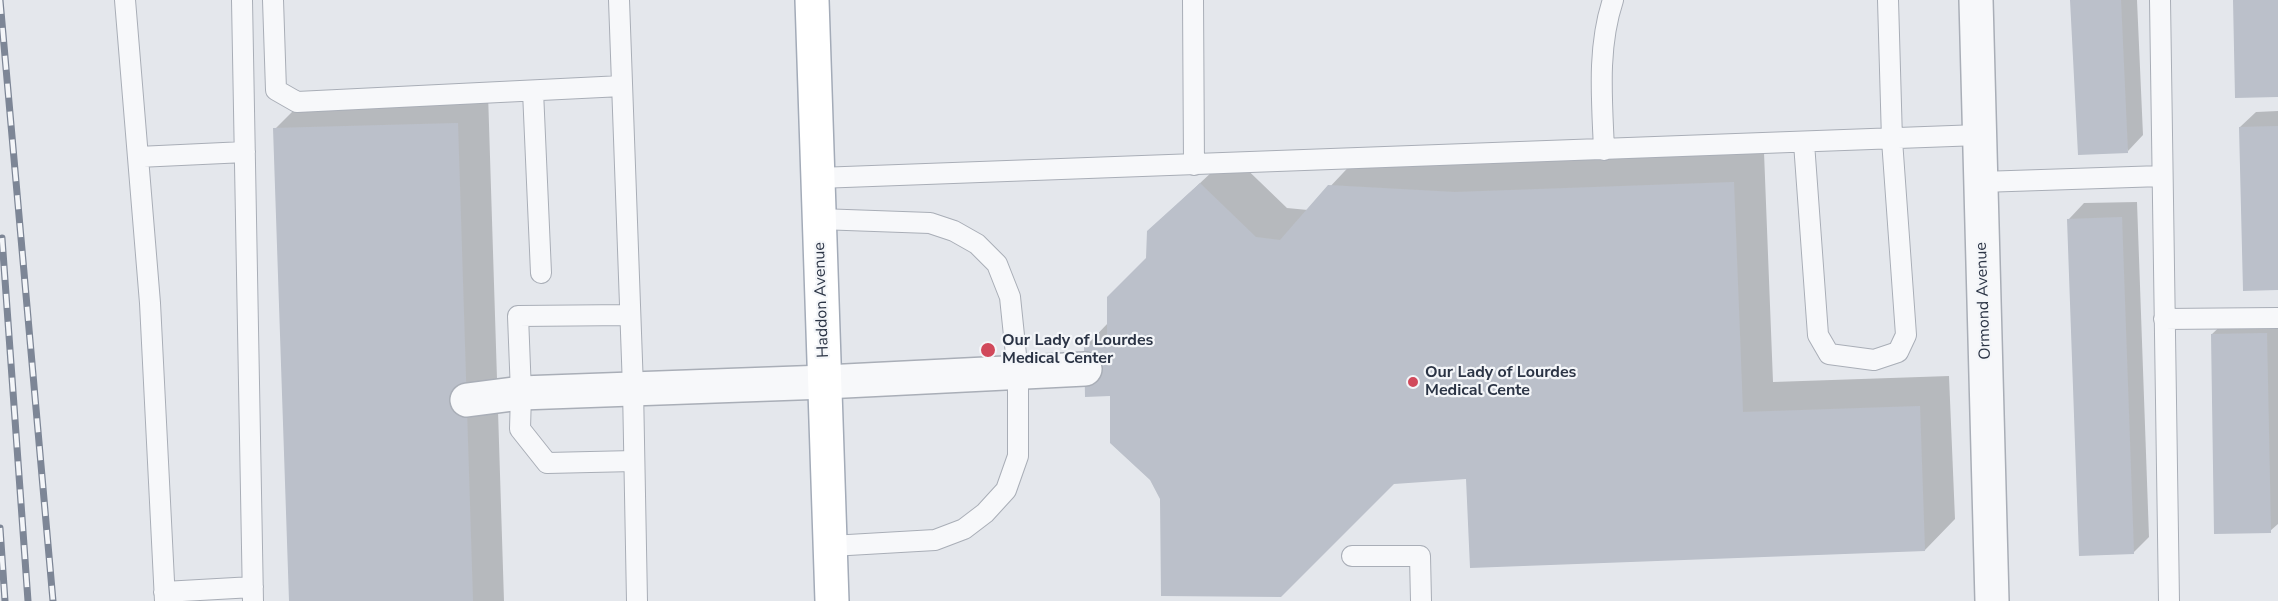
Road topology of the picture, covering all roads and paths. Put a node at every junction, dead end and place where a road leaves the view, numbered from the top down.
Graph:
1 (125, 0) edge
2 (242, 0) edge
3 (273, 0) edge
4 (619, 0) edge
5 (812, 0) edge
6 (1193, 0) edge
7 (1613, 0) edge
8 (1888, 0) edge
9 (1976, 0) edge
10 (2160, 0) edge
11 (622, 87) junction
12 (533, 91) junction
13 (1979, 135) junction
14 (1892, 140) junction
15 (1804, 143) junction
16 (1604, 150) junction
17 (245, 152) junction
18 (138, 157) junction
19 (1194, 165) junction
20 (2162, 176) junction
21 (818, 178) junction
22 (1981, 182) junction
23 (819, 219) junction
24 (541, 273) dead end
25 (630, 315) junction
26 (2278, 318) edge
27 (2164, 319) junction
28 (1085, 369) dead end
29 (1018, 374) junction
30 (825, 382) junction
31 (633, 388) junction
32 (521, 393) junction
33 (466, 400) dead end
34 (634, 461) junction
35 (831, 546) junction
36 (1352, 556) dead end
37 (253, 594) edge
38 (165, 596) edge
39 (637, 601) edge
40 (832, 601) edge
41 (1421, 601) edge
42 (1992, 601) edge
43 (2169, 601) edge

1 - 18 lane
2 - 17 lane
3 - 12 lane
4 - 11 lane
5 - 21 main road, Haddon Avenue
6 - 19 lane
7 - 16 lane
8 - 14 lane
9 - 13 street, Ormond Avenue
10 - 20 lane
11 - 12 lane
11 - 25 lane
12 - 24 lane
13 - 14 lane
13 - 22 street, Ormond Avenue
14 - 15 lane
14 - 15 lane
15 - 16 lane
16 - 19 lane
17 - 18 lane
17 - 37 lane
18 - 38 lane
19 - 21 lane
20 - 22 lane
20 - 27 lane
21 - 23 main road, Haddon Avenue
22 - 42 street, Ormond Avenue
23 - 29 lane
23 - 30 main road, Haddon Avenue
25 - 31 lane
25 - 32 lane
26 - 27 lane
27 - 43 lane
28 - 29 street
29 - 30 street
29 - 35 lane
30 - 31 street
30 - 35 main road, Haddon Avenue
31 - 32 street
31 - 34 lane
32 - 33 street
32 - 34 lane
34 - 39 lane
35 - 40 main road, Haddon Avenue
36 - 41 lane
37 - 38 lane

